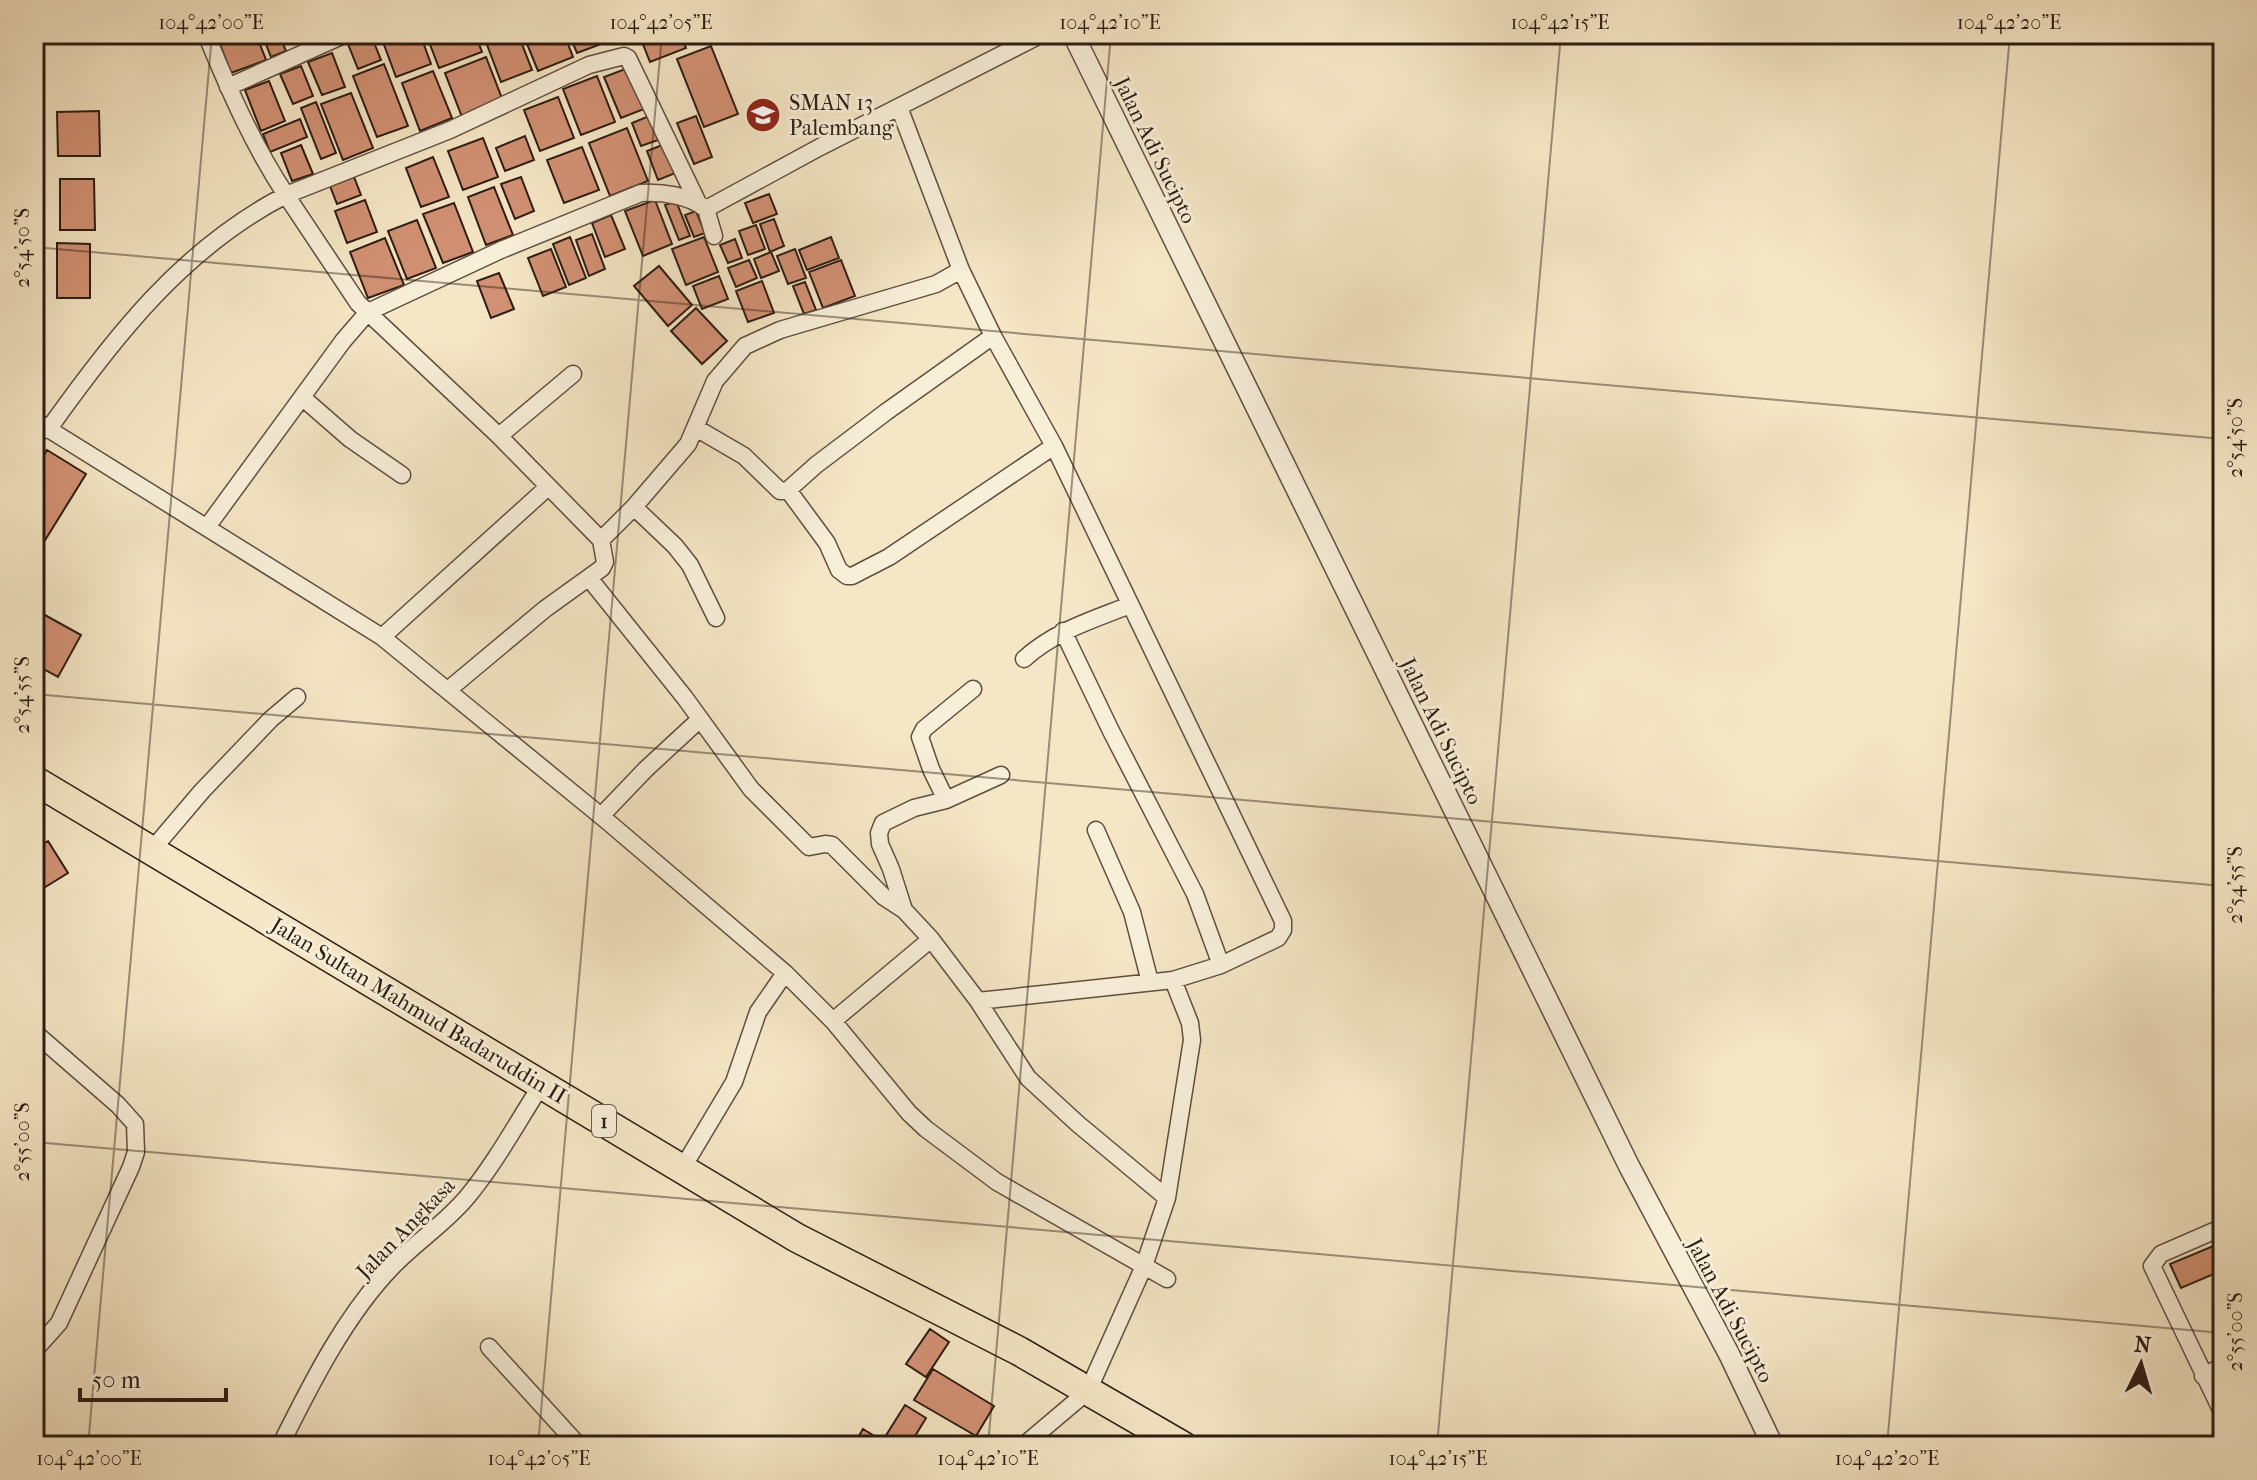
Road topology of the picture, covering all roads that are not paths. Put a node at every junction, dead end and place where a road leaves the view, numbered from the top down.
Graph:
1 (206, 34) edge
2 (346, 34) edge
3 (1042, 34) edge
4 (1073, 34) edge
5 (228, 87) junction
6 (899, 107) junction
7 (286, 195) junction
8 (702, 205) junction
9 (714, 236) dead end
10 (961, 270) junction
11 (368, 312) junction
12 (993, 336) junction
13 (573, 374) dead end
14 (303, 398) junction
15 (41, 425) edge
16 (696, 428) junction
17 (499, 436) junction
18 (1054, 446) junction
19 (402, 475) dead end
20 (548, 487) junction
21 (788, 490) junction
22 (634, 507) junction
23 (207, 527) junction
24 (601, 540) junction
25 (589, 578) junction
26 (1130, 605) junction
27 (716, 618) dead end
28 (1063, 631) junction
29 (382, 637) junction
30 (1024, 659) dead end
31 (973, 689) dead end
32 (448, 690) junction
33 (297, 697) dead end
34 (699, 720) junction
35 (1001, 775) dead end
36 (34, 780) edge
37 (946, 800) junction
38 (601, 816) junction
39 (1096, 830) dead end
40 (151, 851) junction
41 (904, 910) junction
42 (931, 939) junction
43 (1221, 965) junction
44 (785, 973) junction
45 (1173, 980) junction
46 (1150, 982) junction
47 (978, 1001) junction
48 (833, 1021) junction
49 (34, 1032) edge
50 (542, 1084) junction
51 (682, 1169) junction
52 (1167, 1198) junction
53 (2223, 1227) edge
54 (1144, 1266) junction
55 (1167, 1279) dead end
56 (489, 1347) dead end
57 (34, 1351) edge
58 (2223, 1366) edge
59 (2203, 1376) junction
60 (1088, 1391) junction
61 (2223, 1414) edge
62 (280, 1446) edge
63 (579, 1446) edge
64 (1023, 1446) edge
65 (1183, 1446) edge
66 (1773, 1446) edge

1 - 5 street
2 - 5 street
3 - 6 street
4 - 66 street, Jalan Adi Sucipto
5 - 7 street
6 - 8 street
6 - 10 street
7 - 8 street
7 - 11 street
7 - 15 street
8 - 9 street
8 - 11 street
10 - 12 street
10 - 16 street
11 - 14 street
11 - 17 street
12 - 18 street
12 - 21 street
13 - 17 street
14 - 19 street
14 - 23 street
15 - 23 street
16 - 21 street
16 - 22 street
17 - 20 street
18 - 21 street
18 - 26 street
20 - 24 street
20 - 29 street
22 - 24 street
22 - 27 street
23 - 29 street
24 - 25 street
25 - 32 street
25 - 34 street
26 - 28 street
26 - 43 street
28 - 30 street
28 - 43 street
29 - 32 street
31 - 37 street
32 - 38 street
33 - 40 street
34 - 38 street
34 - 41 street
35 - 37 street
36 - 40 highway, Jalan Sultan Mahmud Badaruddin II / 1
37 - 41 street
38 - 44 street
39 - 46 street
40 - 50 highway, Jalan Sultan Mahmud Badaruddin II / 1
41 - 42 street
42 - 47 street
42 - 48 street
43 - 45 street
44 - 48 street
44 - 51 street
45 - 46 street
45 - 52 street
46 - 47 street
47 - 52 street
48 - 54 street
49 - 57 street
50 - 51 highway, Jalan Sultan Mahmud Badaruddin II / 1
50 - 62 street, Jalan Angkasa
51 - 60 highway, Jalan Sultan Mahmud Badaruddin II / 1
52 - 54 street
53 - 59 street
54 - 55 street
54 - 60 street
56 - 63 street
58 - 59 street
59 - 61 street
60 - 64 street
60 - 65 highway, Jalan Sultan Mahmud Badaruddin II / 1

